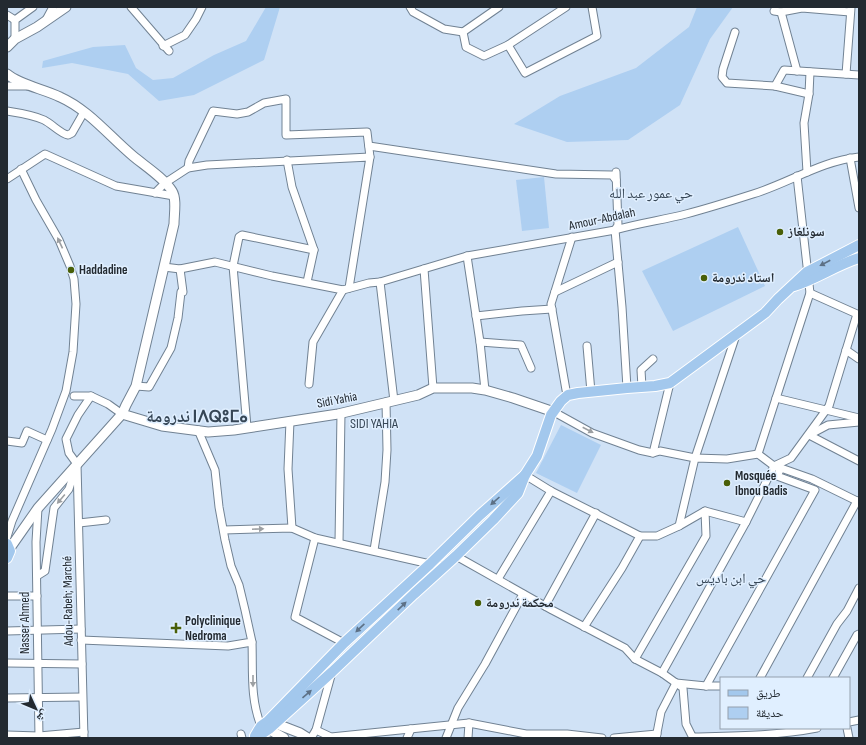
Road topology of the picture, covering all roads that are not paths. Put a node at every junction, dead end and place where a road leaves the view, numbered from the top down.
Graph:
1 (33, 7) edge
2 (53, 7) edge
3 (66, 7) edge
4 (131, 7) edge
5 (202, 7) edge
6 (410, 7) edge
7 (499, 7) edge
8 (566, 7) edge
9 (592, 7) edge
10 (851, 9) edge
11 (7, 15) edge
12 (15, 20) junction
13 (46, 20) junction
14 (463, 32) junction
15 (735, 32) dead end
16 (14, 39) junction
17 (508, 46) junction
18 (7, 47) edge
19 (797, 71) junction
20 (810, 72) junction
21 (7, 74) edge
22 (846, 74) junction
23 (859, 75) edge
24 (7, 86) edge
25 (35, 86) junction
26 (775, 86) junction
27 (809, 94) junction
28 (7, 111) edge
29 (84, 112) junction
30 (369, 146) junction
31 (370, 157) junction
32 (859, 157) edge
33 (850, 158) junction
34 (287, 160) junction
35 (188, 168) junction
36 (21, 169) junction
37 (616, 172) dead end
38 (807, 172) junction
39 (797, 176) junction
40 (7, 179) edge
41 (616, 180) junction
42 (165, 183) junction
43 (156, 193) junction
44 (174, 196) junction
45 (859, 208) edge
46 (616, 230) junction
47 (572, 237) junction
48 (859, 245) edge
49 (314, 250) junction
50 (467, 256) junction
51 (859, 258) edge
52 (618, 262) junction
53 (233, 266) junction
54 (164, 267) junction
55 (424, 268) junction
56 (180, 269) junction
57 (808, 277) junction
58 (308, 282) junction
59 (380, 282) junction
60 (346, 289) junction
61 (555, 292) junction
62 (810, 293) junction
63 (552, 309) junction
64 (476, 316) junction
65 (736, 335) junction
66 (480, 342) junction
67 (587, 346) dead end
68 (846, 350) junction
69 (653, 359) dead end
70 (859, 359) edge
71 (531, 368) dead end
72 (670, 383) junction
73 (309, 384) dead end
74 (136, 386) junction
75 (642, 387) junction
76 (433, 388) junction
77 (627, 388) junction
78 (485, 390) junction
79 (591, 392) junction
80 (568, 395) junction
81 (74, 396) dead end
82 (91, 396) junction
83 (776, 398) junction
84 (390, 401) junction
85 (826, 411) junction
86 (554, 412) junction
87 (341, 413) junction
88 (122, 414) junction
89 (859, 418) edge
90 (290, 421) junction
91 (859, 422) edge
92 (248, 427) junction
93 (198, 430) junction
94 (809, 434) junction
95 (47, 440) junction
96 (7, 441) edge
97 (652, 453) junction
98 (758, 454) junction
99 (695, 458) junction
100 (859, 461) edge
101 (77, 464) junction
102 (777, 467) junction
103 (524, 475) junction
104 (550, 491) junction
105 (858, 501) edge
106 (38, 508) junction
107 (705, 511) junction
108 (596, 513) junction
109 (106, 520) dead end
110 (746, 522) junction
111 (79, 523) junction
112 (679, 526) junction
113 (292, 528) junction
114 (224, 530) junction
115 (640, 536) junction
116 (7, 537) edge
117 (315, 538) junction
118 (339, 543) junction
119 (374, 550) junction
120 (8, 553) edge
121 (456, 556) junction
122 (430, 564) junction
123 (445, 566) junction
124 (37, 576) junction
125 (498, 579) junction
126 (859, 588) edge
127 (524, 594) junction
128 (7, 596) edge
129 (36, 596) junction
130 (545, 606) junction
131 (584, 627) junction
132 (81, 629) junction
133 (37, 630) junction
134 (7, 631) edge
135 (859, 634) edge
136 (81, 640) junction
137 (252, 642) junction
138 (344, 643) junction
139 (635, 659) junction
140 (7, 663) edge
141 (37, 663) junction
142 (82, 664) junction
143 (332, 672) junction
144 (662, 673) junction
145 (761, 677) edge
146 (808, 677) edge
147 (834, 677) edge
148 (676, 683) junction
149 (706, 686) junction
150 (720, 686) edge
151 (82, 696) junction
152 (38, 697) junction
153 (7, 698) edge
154 (469, 723) junction
155 (268, 725) junction
156 (451, 725) junction
157 (411, 729) junction
158 (813, 729) edge
159 (316, 730) junction
160 (7, 735) edge
161 (84, 735) edge
162 (796, 735) edge
163 (526, 736) edge
164 (567, 736) edge
165 (656, 736) edge
166 (39, 737) edge
167 (693, 737) edge
168 (746, 737) edge
169 (255, 738) edge
170 (284, 738) edge
171 (308, 738) edge
172 (311, 738) edge
173 (407, 738) edge
174 (446, 738) edge
175 (468, 738) edge
176 (602, 738) edge
177 (614, 738) edge

1 - 12 street
2 - 13 street
3 - 13 main road
4 - 5 street
6 - 14 street
7 - 14 street
8 - 17 street
9 - 17 street
10 - 19 street
10 - 22 street
11 - 12 street
12 - 16 street
13 - 16 main road
14 - 17 street
15 - 26 street
16 - 18 main road
19 - 20 street
19 - 26 street
20 - 22 street
20 - 27 street
21 - 25 main road
22 - 23 street
24 - 25 street
25 - 29 main road
26 - 27 street
27 - 38 street
28 - 29 street
29 - 42 main road
30 - 31 street
30 - 35 street
30 - 41 street
31 - 34 street
31 - 60 street
32 - 33 street, Amour-Abdalah
33 - 38 street, Amour-Abdalah
33 - 45 street
34 - 35 street
34 - 49 street
35 - 42 street
36 - 40 street
36 - 43 street
95 -> 36 street
37 - 41 street
38 - 39 street, Amour-Abdalah
39 - 46 street, Amour-Abdalah
39 - 57 street
41 - 46 street
42 - 43 street
42 - 44 main road
43 - 44 street
44 - 54 main road
46 - 47 street, Amour-Abdalah
46 - 52 street
47 - 50 street, Amour-Abdalah
47 - 61 street
48 -> 57 main road
49 - 53 street
49 - 58 street
50 - 55 street, Amour-Abdalah
50 - 64 street
51 - 57 main road
52 - 61 street
52 - 77 street
53 - 56 street
53 - 58 street
53 - 92 street
54 - 56 street
54 - 74 main road
55 - 59 street, Amour-Abdalah
55 - 76 street
56 - 74 street
57 - 62 street
57 - 65 main road
58 - 60 street
59 - 60 street, Amour-Abdalah
59 - 84 street
60 - 73 street
61 - 63 street
62 - 68 street
62 - 83 street
63 - 64 street
63 - 80 street
64 - 66 street
65 - 72 main road
65 - 99 street
66 - 71 street
66 - 78 street
67 - 79 street
68 - 70 street
68 - 85 street
69 - 75 street
72 - 75 main road
72 - 97 street
74 - 88 main road
75 - 77 main road
76 - 78 main road, Sidi Yahia
76 - 84 main road, Sidi Yahia
77 - 79 main road
78 - 86 main road, Sidi Yahia
79 - 80 main road
80 - 86 main road
81 - 82 street
82 - 88 street
82 - 101 street
83 - 85 street
83 - 98 street
84 - 87 main road, Sidi Yahia
84 - 119 street
85 - 89 street
85 - 94 street
86 -> 97 street
86 - 103 main road
87 - 90 main road, Sidi Yahia
87 - 118 street
88 - 93 main road, Sidi Yahia
88 - 101 main road
90 - 92 main road, Sidi Yahia
90 - 113 street
91 - 94 street
92 - 93 main road, Sidi Yahia
93 - 114 street
94 - 100 street
94 - 102 street
95 - 96 street
95 - 116 street
97 - 99 street
98 - 99 street
98 - 102 street
99 - 112 street
101 - 106 main road
101 - 111 street, Adou-Rabeh; Marché
101 -> 124 street
102 - 105 street
102 - 110 street
102 - 149 street
103 - 104 street
103 - 121 main road
103 -> 122 main road
104 - 108 street
104 - 125 street
105 - 145 street
106 - 120 main road
106 - 124 street, Nasser Ahmed
107 - 110 street
107 - 112 street
107 - 139 street
108 - 115 street
108 - 130 street
109 - 111 street
110 - 144 street
111 - 132 street, Adou-Rabeh; Marché
112 - 115 street
114 -> 113 street
113 - 117 street
114 - 137 street
115 - 131 street
117 - 118 street
117 - 138 street
118 - 119 street
119 - 122 street
121 - 123 main road
121 - 125 street
122 - 123 street
122 -> 138 main road
143 -> 123 main road
124 - 129 street, Nasser Ahmed
125 - 127 street
126 - 146 street
127 - 130 street
127 - 156 street
128 - 129 street
129 - 133 street, Nasser Ahmed
130 - 131 street
131 - 139 street
132 - 133 street
132 - 136 street, Adou-Rabeh; Marché
133 - 134 street
133 - 141 street, Nasser Ahmed
135 - 147 street
136 - 137 street
136 - 142 street, Adou-Rabeh; Marché
137 -> 155 street
138 - 155 main road
139 - 144 street
140 - 141 street
141 - 142 street
141 - 152 street, Nasser Ahmed
142 - 151 street, Adou-Rabeh; Marché
155 -> 143 main road
143 - 159 street
144 - 148 street
148 - 149 street
148 - 165 street
148 - 167 street
149 - 150 street
151 - 152 street
151 - 161 street, Adou-Rabeh; Marché
152 - 153 street
152 - 166 street, Nasser Ahmed
154 - 156 street
154 - 163 street
154 - 175 street
155 - 169 main road
155 - 170 main road
155 - 171 main road
156 - 157 street
156 - 174 street
157 - 159 street
157 - 173 street
158 - 162 street
159 - 172 street
160 - 166 street
161 - 166 street
162 - 168 street
163 - 164 street
164 - 176 street
165 - 177 street
167 - 168 street

